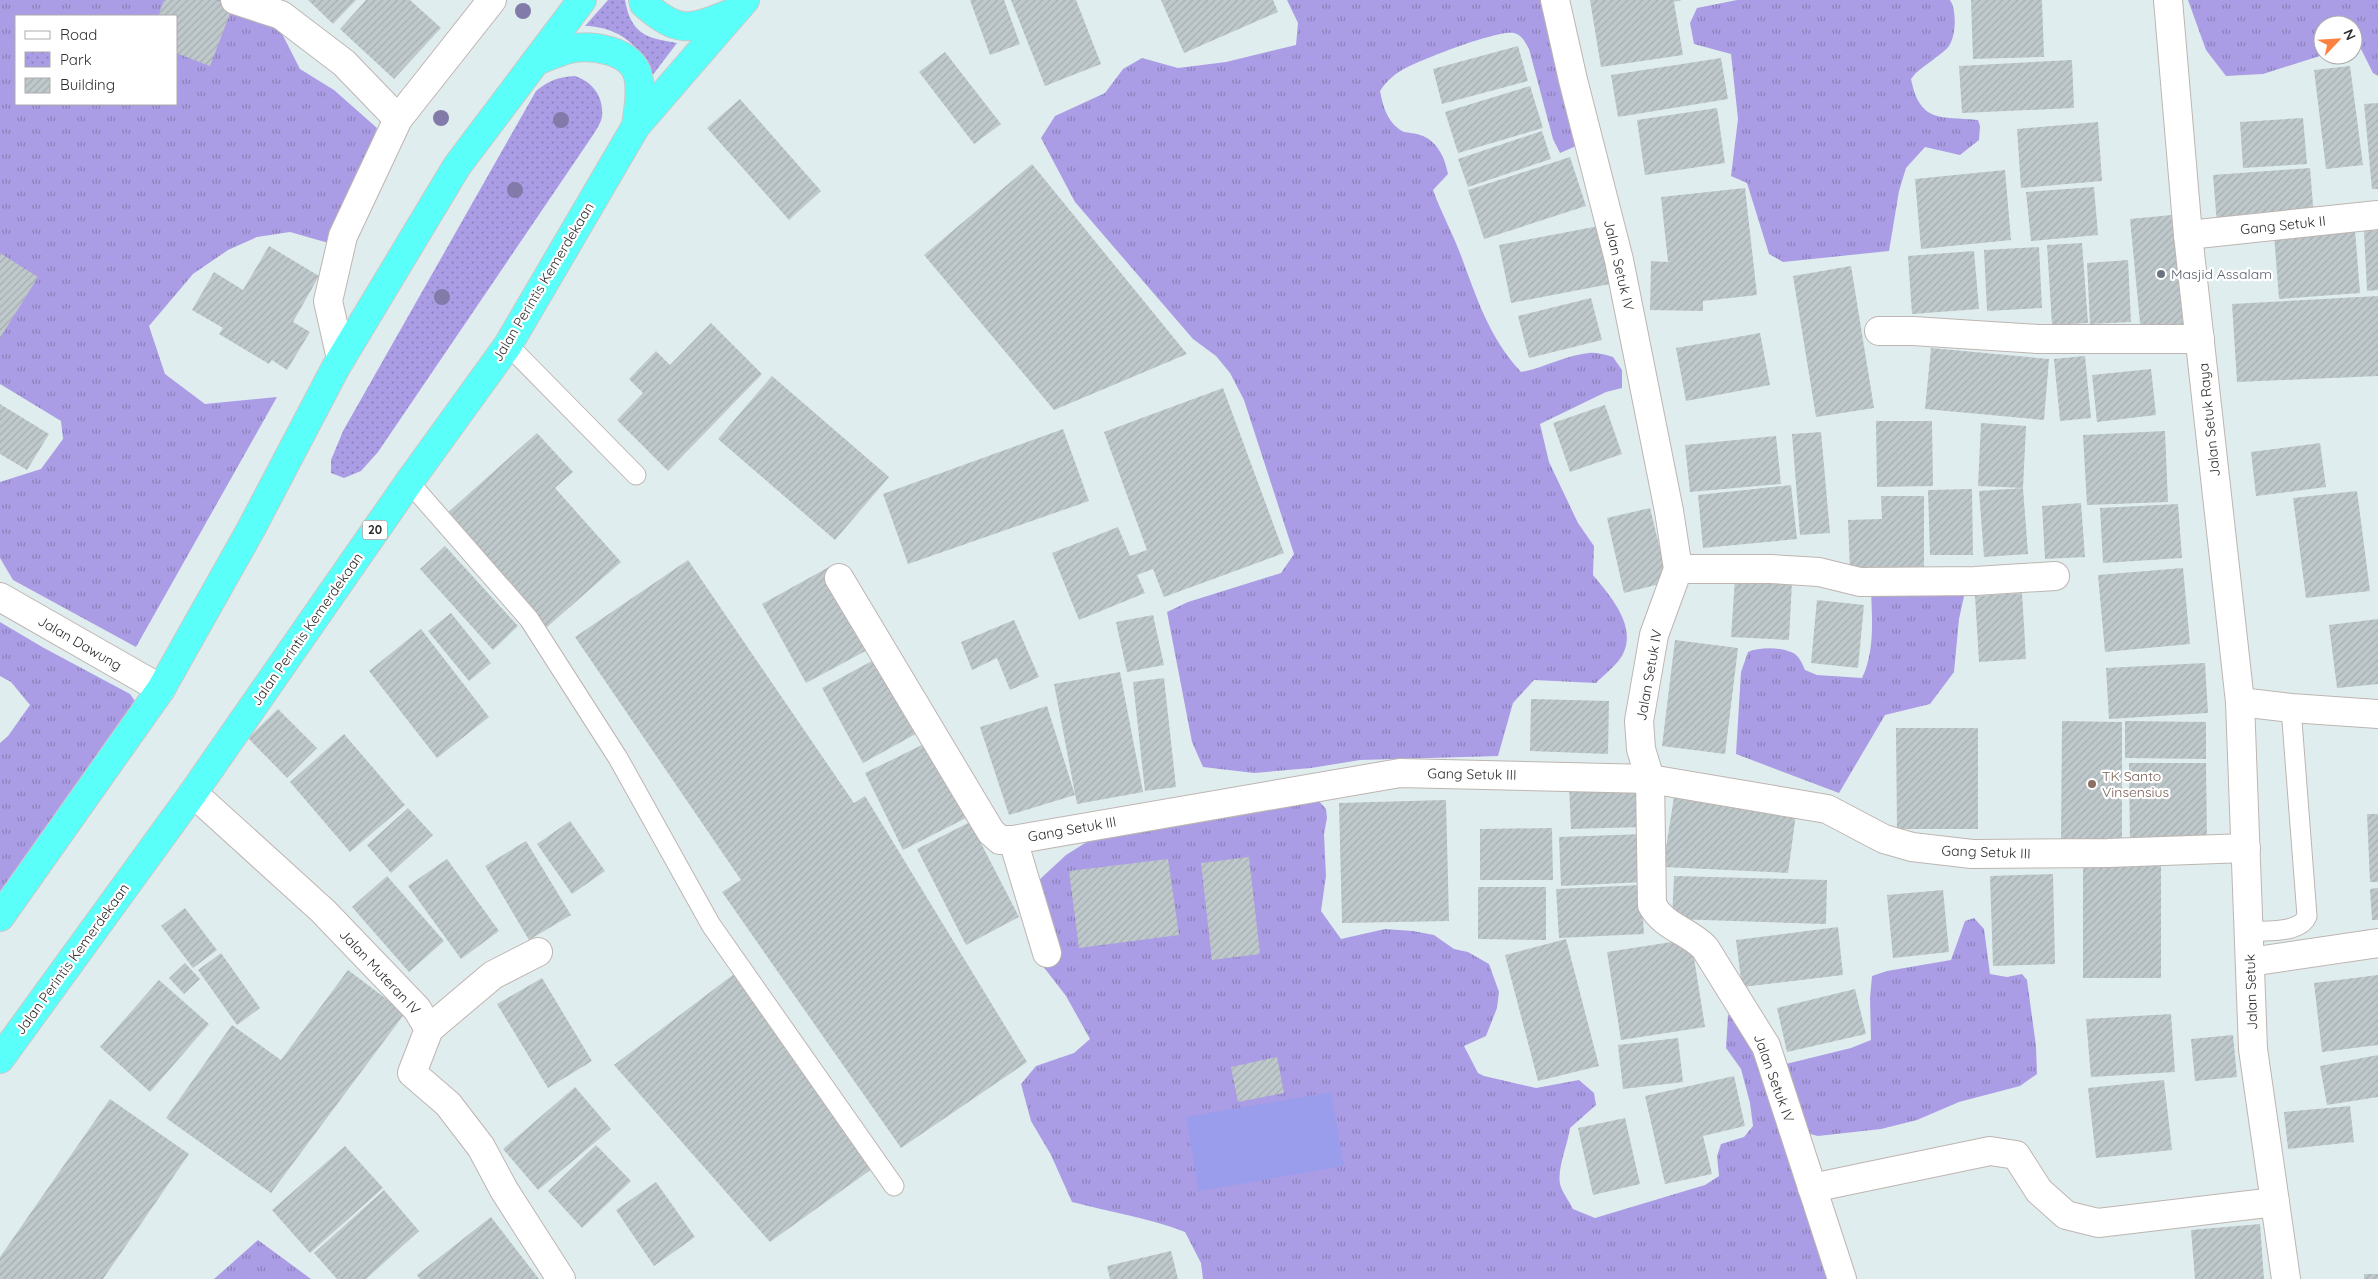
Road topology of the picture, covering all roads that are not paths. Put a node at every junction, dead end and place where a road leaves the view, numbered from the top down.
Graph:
1 (235, 0) edge
2 (492, 0) edge
3 (582, 0) edge
4 (643, 0) edge
5 (1555, 0) edge
6 (2168, 0) edge
7 (740, 6) edge
8 (536, 61) junction
9 (398, 119) junction
10 (636, 126) junction
11 (2378, 215) edge
12 (2188, 235) junction
13 (1879, 331) dead end
14 (2200, 339) junction
15 (508, 345) junction
16 (341, 359) junction
17 (636, 474) dead end
18 (409, 482) junction
19 (1678, 569) junction
20 (2055, 576) dead end
21 (839, 578) dead end
22 (0, 597) edge
23 (161, 689) junction
24 (2240, 702) junction
25 (2291, 708) junction
26 (2378, 714) edge
27 (1650, 779) junction
28 (193, 793) junction
29 (1013, 840) junction
30 (2246, 848) junction
31 (0, 918) edge
32 (2248, 932) junction
33 (2378, 943) edge
34 (538, 952) dead end
35 (1047, 953) dead end
36 (2250, 962) junction
37 (429, 1029) junction
38 (0, 1059) edge
39 (894, 1186) dead end
40 (1812, 1188) junction
41 (2275, 1202) junction
42 (561, 1279) edge
43 (1842, 1279) edge
44 (2286, 1279) edge

1 - 9 street
2 - 9 street
3 - 8 highway
4 - 7 highway
5 - 19 street, Jalan Setuk IV
6 - 12 street, Jalan Setuk Raya
7 - 10 highway, Jalan Perintis Kemerdekaan / 20
8 - 10 highway
8 - 16 highway
9 - 16 street
10 - 15 highway, Jalan Perintis Kemerdekaan / 20
11 - 12 street, Gang Setuk II
12 - 14 street, Jalan Setuk Raya
13 - 14 street
14 - 24 street, Jalan Setuk Raya
15 - 17 lane
15 - 18 highway, Jalan Perintis Kemerdekaan / 20
16 - 23 highway
18 - 28 highway, Jalan Perintis Kemerdekaan / 20
18 - 39 lane
19 - 20 street
19 - 27 street, Jalan Setuk IV
21 - 29 street, Gang Setuk III
22 - 23 street, Jalan Dawung
23 - 31 highway
24 - 25 street
24 - 30 street, Jalan Setuk
25 - 26 street
25 - 32 lane
27 - 29 street, Gang Setuk III
27 - 30 street, Gang Setuk III
27 - 40 street, Jalan Setuk IV
28 - 37 street, Jalan Muteran IV
28 - 38 highway, Jalan Perintis Kemerdekaan / 20
29 - 35 street
30 - 32 street, Jalan Setuk
32 - 36 street, Jalan Setuk
33 - 36 street
34 - 37 street
36 - 41 street, Jalan Setuk
37 - 42 street, Jalan Muteran IV
40 - 41 street
40 - 43 street, Jalan Setuk IV
41 - 44 street, Jalan Setuk

